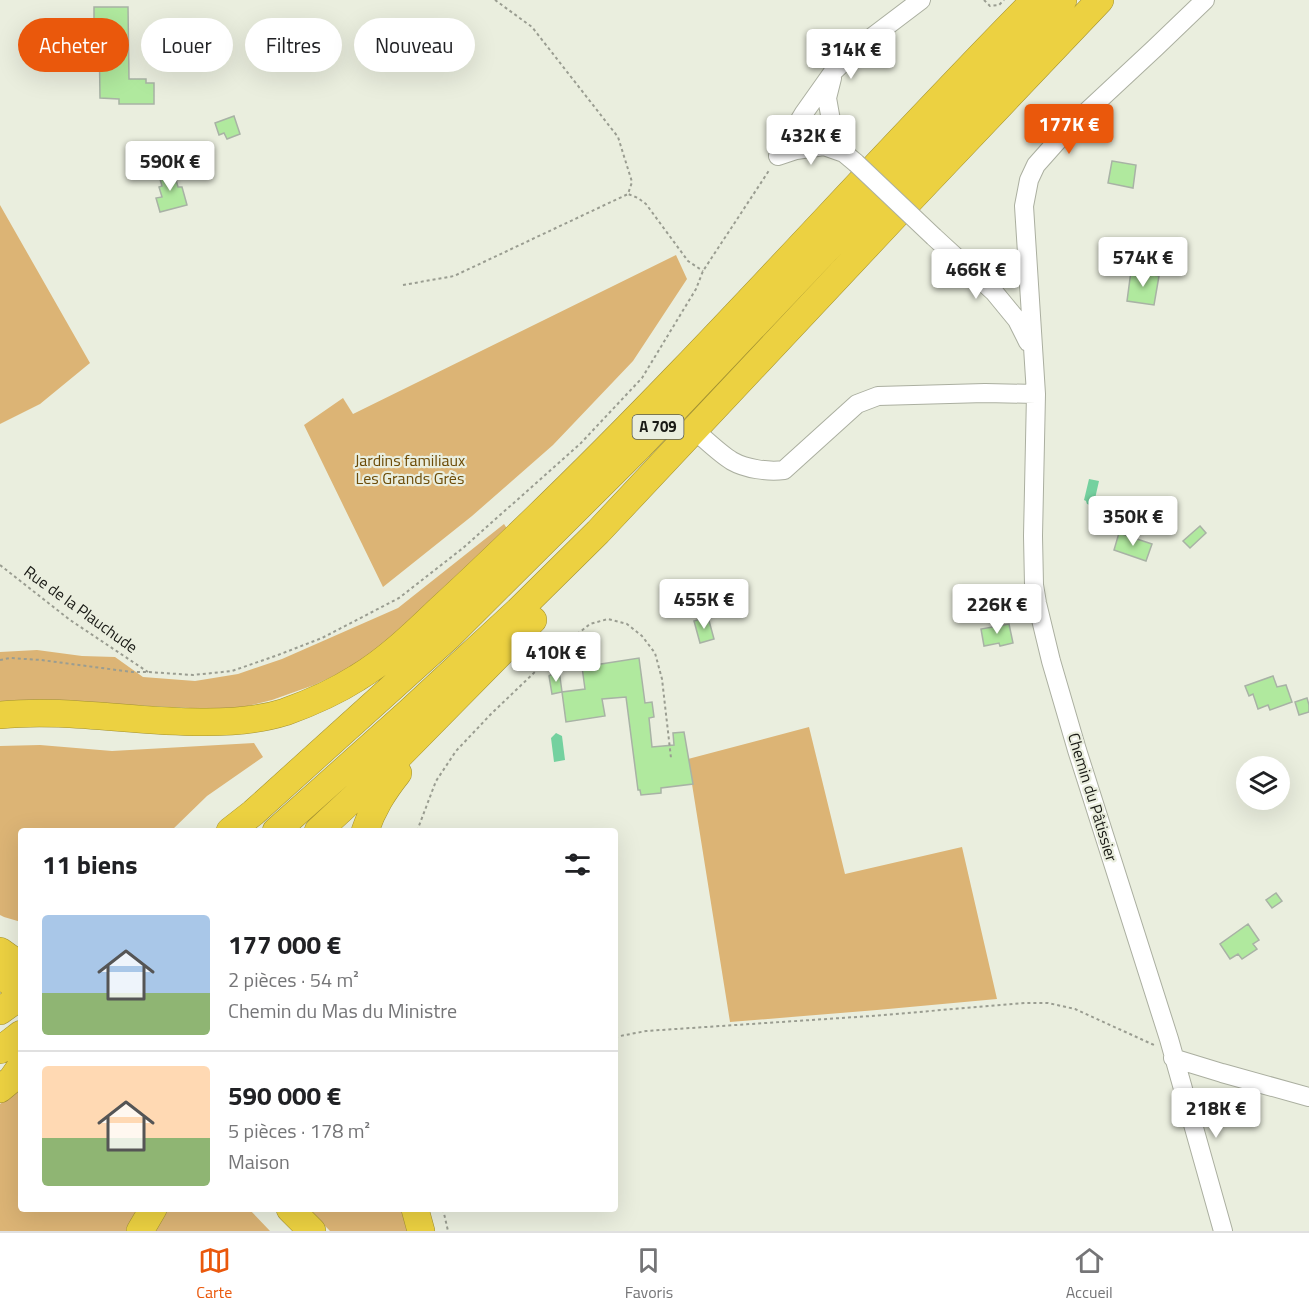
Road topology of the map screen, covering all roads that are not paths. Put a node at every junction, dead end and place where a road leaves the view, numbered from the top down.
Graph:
1 (921, 0) edge
2 (1035, 0) edge
3 (1063, 0) edge
4 (1100, 0) edge
5 (1205, 0) edge
6 (834, 72) junction
7 (850, 158) junction
8 (1032, 353) junction
9 (1036, 394) junction
10 (694, 430) junction
11 (598, 532) junction
12 (456, 699) junction
13 (0, 716) edge
14 (234, 828) edge
15 (279, 828) edge
16 (321, 828) edge
17 (366, 828) edge
18 (0, 951) edge
19 (18, 964) edge
20 (0, 975) edge
21 (18, 988) edge
22 (18, 998) edge
23 (0, 1011) edge
24 (18, 1036) edge
25 (0, 1050) edge
26 (1173, 1058) junction
27 (18, 1067) edge
28 (18, 1070) edge
29 (0, 1078) edge
30 (0, 1089) edge
31 (1309, 1097) edge
32 (151, 1212) edge
33 (272, 1212) edge
34 (293, 1212) edge
35 (417, 1212) edge
36 (140, 1231) edge
37 (289, 1231) edge
38 (312, 1231) edge
39 (421, 1231) edge
40 (1223, 1231) edge

1 - 6 street
2 - 13 highway
3 - 14 highway, A 709
4 - 10 highway, A 709
5 - 8 street, Chemin du Pâtissier
6 - 7 street
6 - 7 street
7 - 8 street, bridge
8 - 9 street, Chemin du Pâtissier
9 - 10 street
9 - 26 street, Chemin du Pâtissier
10 - 11 highway, A 709
11 - 12 highway
11 - 15 highway, A 709
12 - 16 highway
12 - 17 highway
18 - 19 highway
20 - 21 highway
22 - 23 highway
24 - 25 highway
26 - 31 street
26 - 40 street, Chemin du Pâtissier
27 - 29 highway
28 - 30 highway
32 - 36 highway
33 - 37 highway
34 - 38 highway
35 - 39 highway

